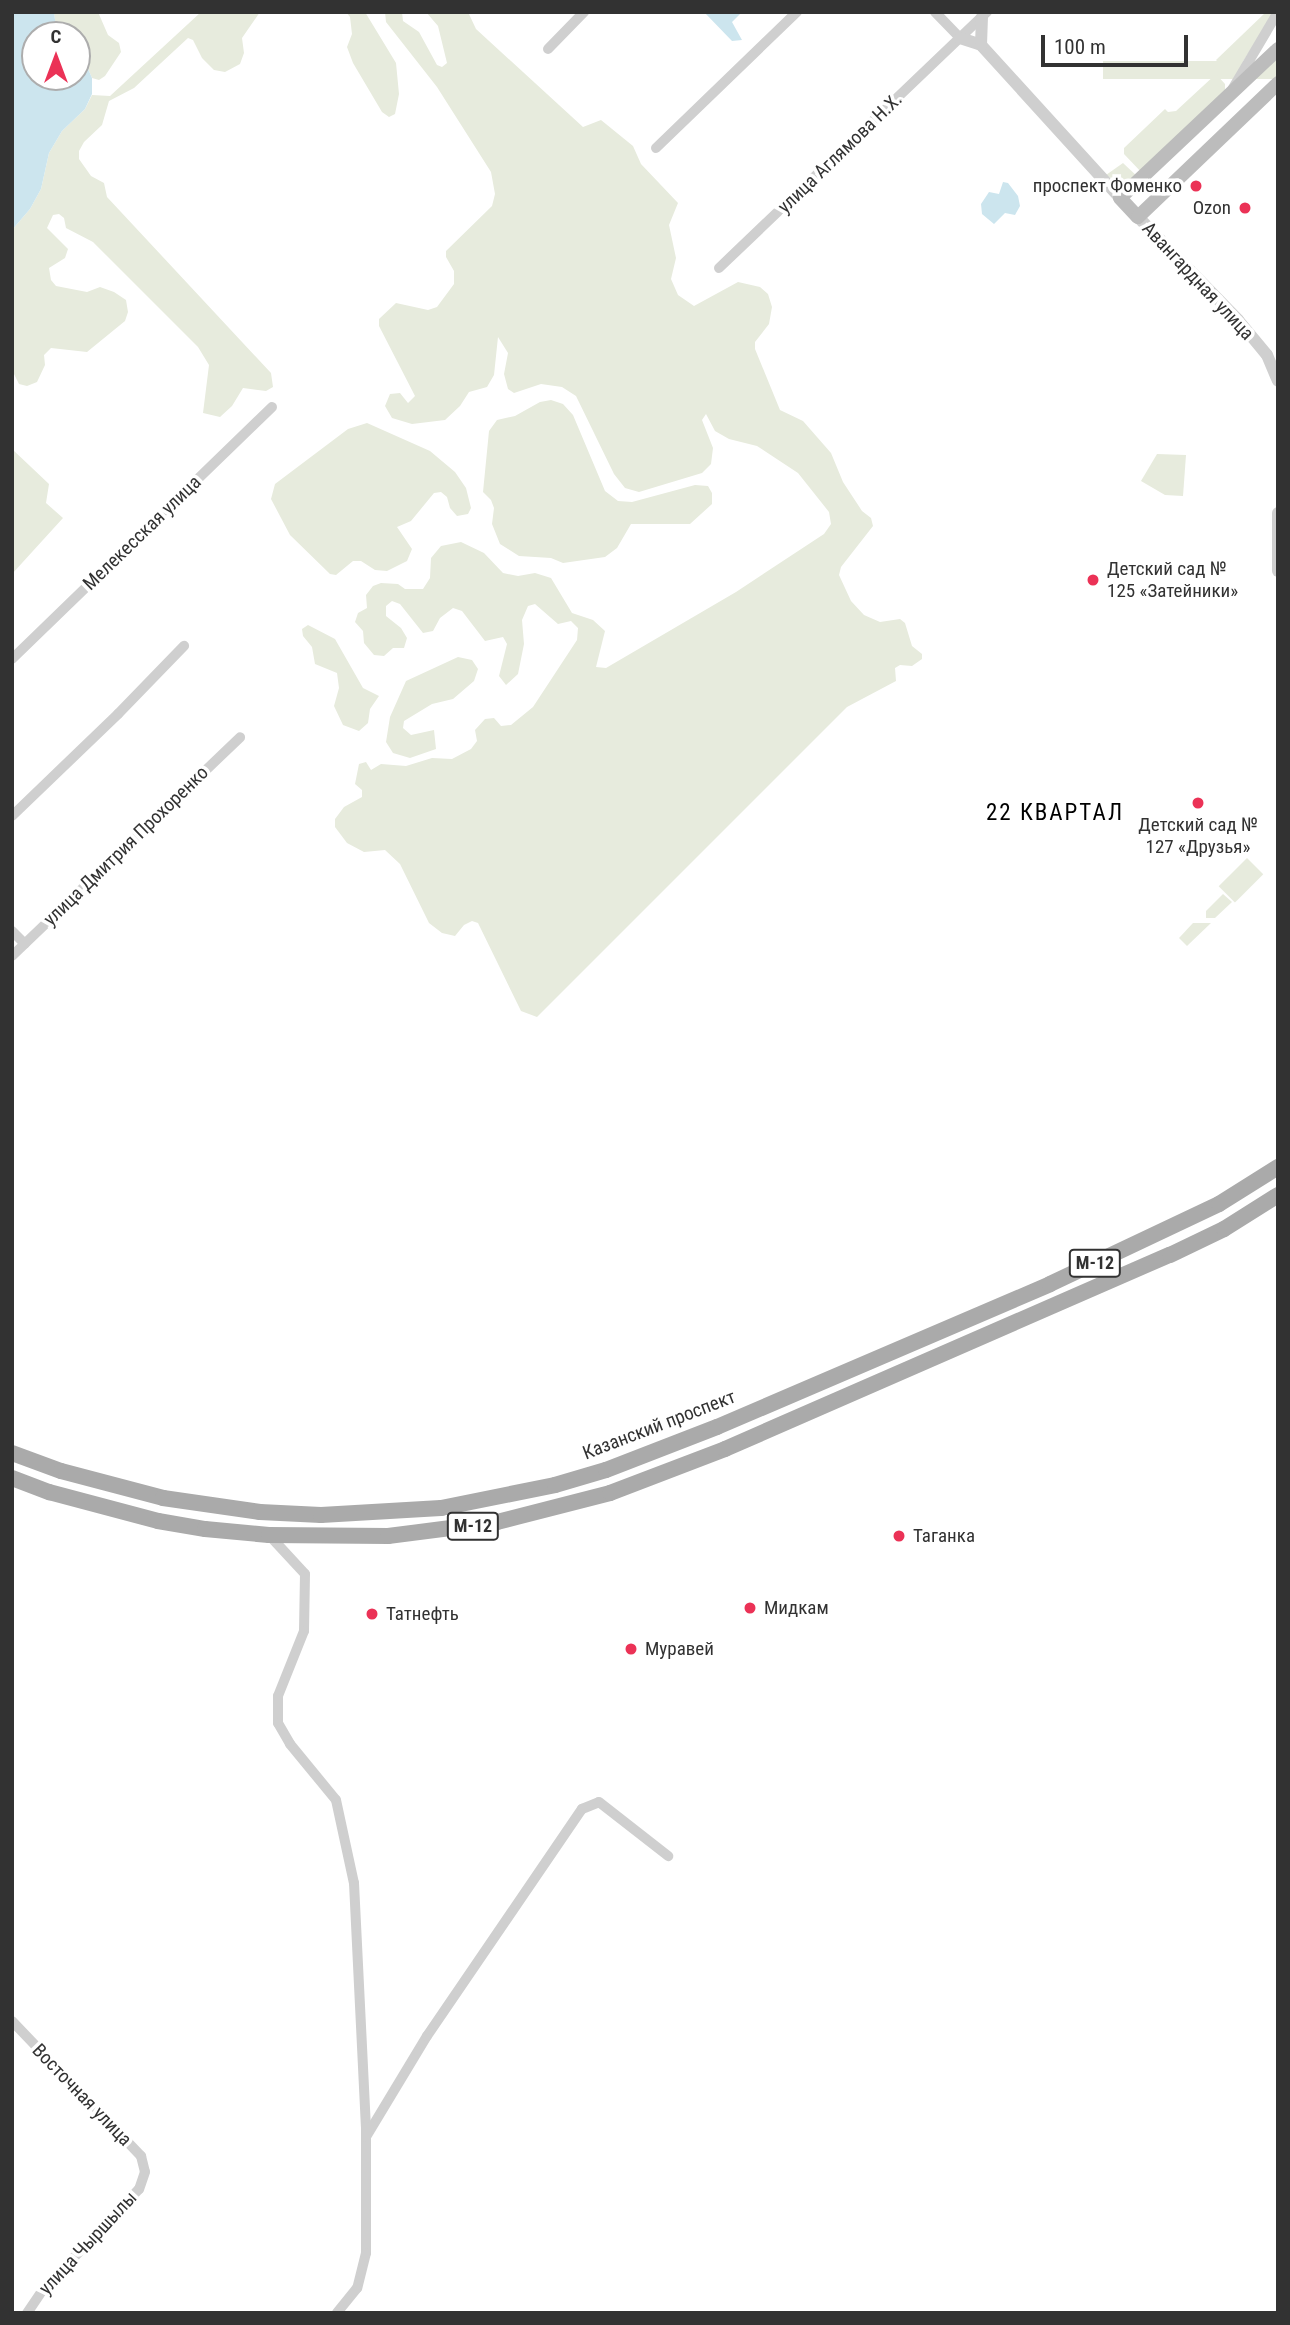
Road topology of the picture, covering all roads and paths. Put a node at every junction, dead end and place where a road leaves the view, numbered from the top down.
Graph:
1 (584, 12) edge
2 (797, 12) edge
3 (934, 12) edge
4 (1278, 12) edge
5 (985, 15) edge
6 (961, 38) junction
7 (981, 45) junction
8 (548, 49) dead end
9 (1278, 49) edge
10 (1275, 88) edge
11 (1230, 95) junction
12 (656, 148) dead end
13 (1121, 198) junction
14 (1138, 218) junction
15 (719, 268) dead end
16 (1278, 381) edge
17 (272, 407) dead end
18 (1278, 513) edge
19 (1278, 571) edge
20 (184, 646) dead end
21 (12, 659) edge
22 (240, 737) dead end
23 (12, 816) edge
24 (12, 932) edge
25 (25, 944) junction
26 (12, 956) edge
27 (1278, 1167) edge
28 (1278, 1195) edge
29 (906, 1345) junction
30 (913, 1366) junction
31 (12, 1453) edge
32 (12, 1478) edge
33 (269, 1535) junction
34 (668, 1856) dead end
35 (12, 2021) edge
36 (366, 2137) junction
37 (145, 2172) joint
38 (27, 2313) edge
39 (337, 2313) edge

1 - 8 street
2 - 12 street
3 - 6 street
4 - 11 street
5 - 6 street, улица Аглямова Н.Х.
5 - 7 street
6 - 7 street
6 - 15 street, улица Аглямова Н.Х.
7 - 13 street
9 - 11 main road
10 - 14 main road
11 - 13 main road
13 - 14 main road
14 - 16 street, Авангардная улица
17 - 21 street, Мелекесская улица
18 - 19 street
20 - 23 street
22 - 25 street, улица Дмитрия Прохоренко
24 - 25 street
25 - 26 street, улица Дмитрия Прохоренко
27 - 29 main road, Казанский проспект / М-12
28 - 30 main road, М-12
29 - 30 main road
29 - 31 main road, Казанский проспект / М-12
30 - 33 main road, М-12
32 - 33 main road, М-12
33 - 36 street
34 - 36 street
35 - 37 street, Восточная улица
36 - 39 street
37 - 38 street, улица Чыршылы

